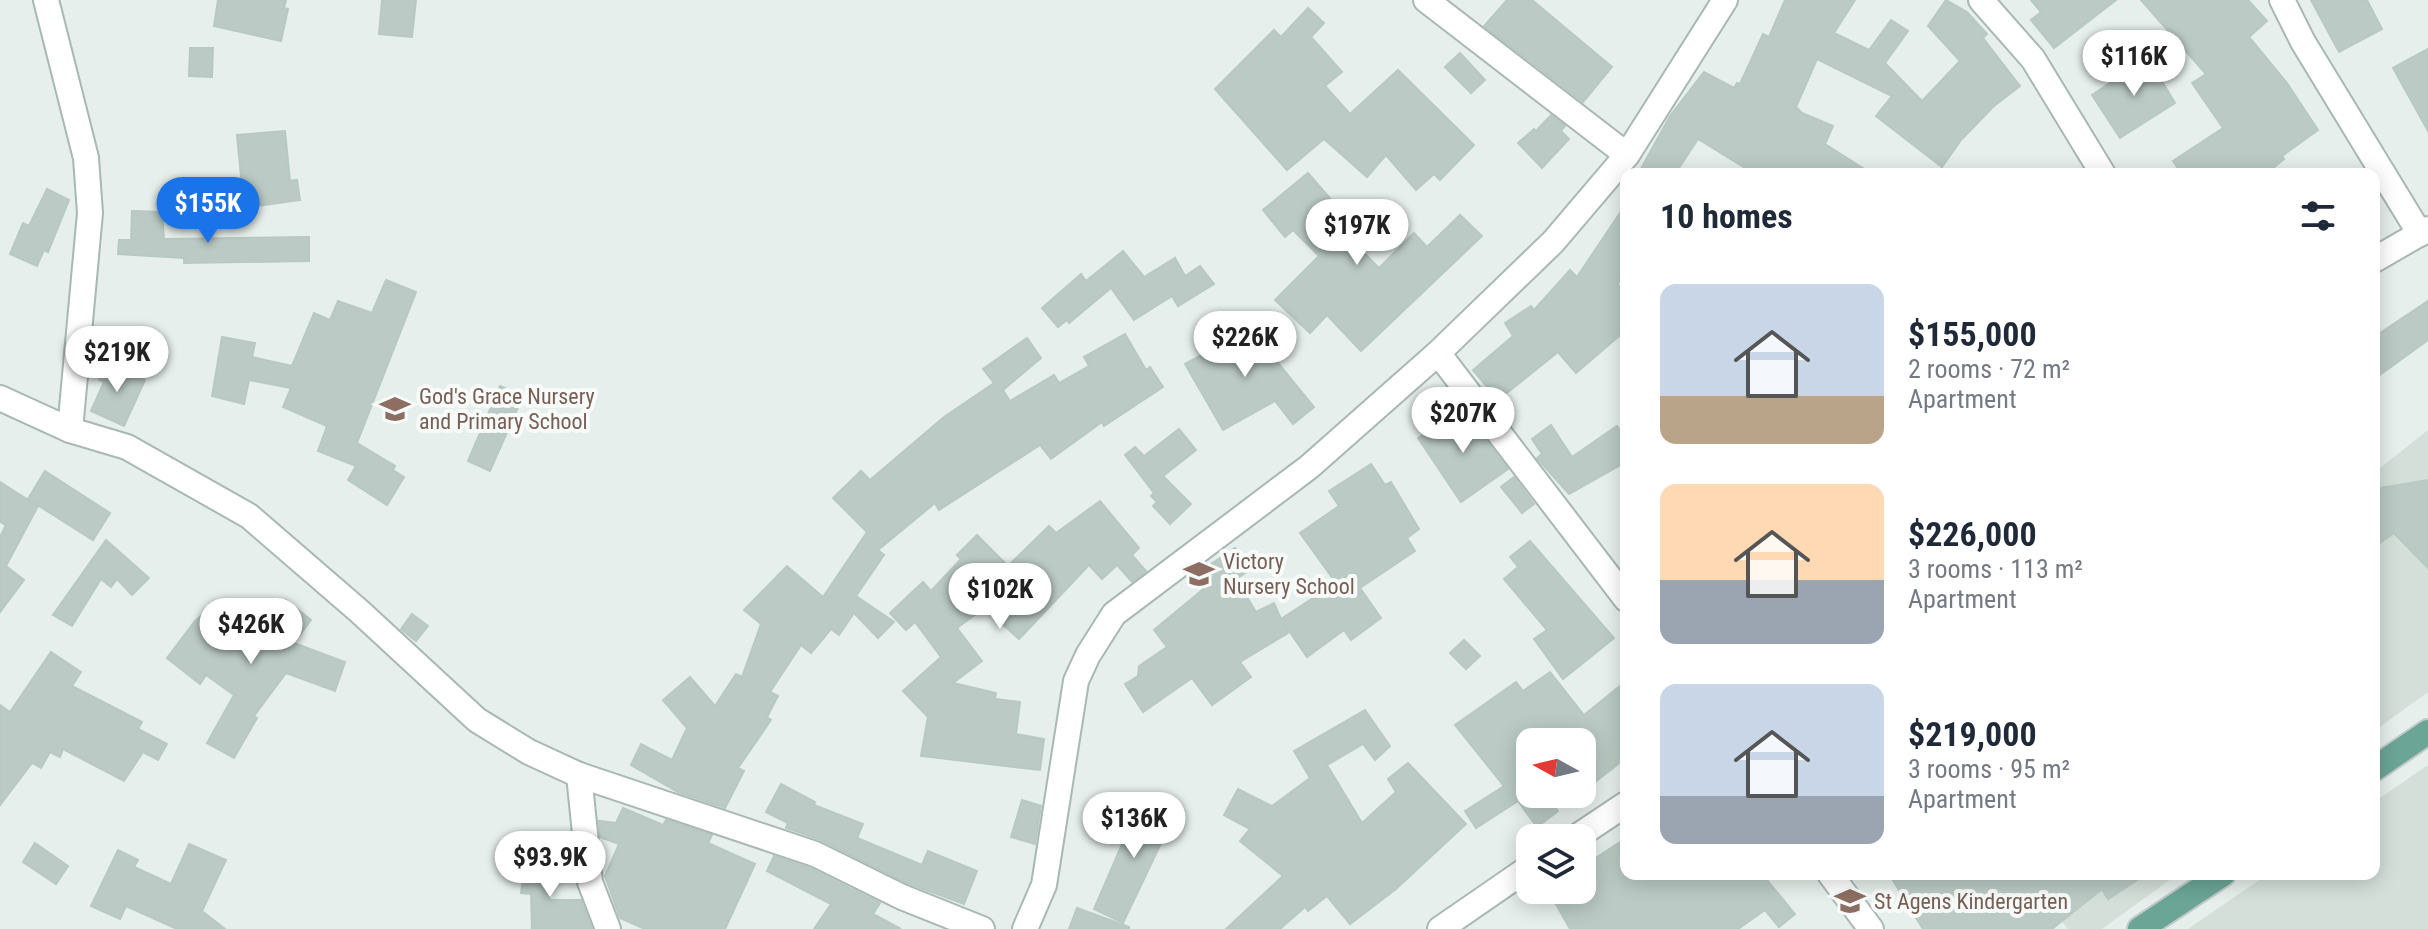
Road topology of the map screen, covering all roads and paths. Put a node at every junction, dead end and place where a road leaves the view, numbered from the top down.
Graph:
1 (46, 0) edge
2 (1426, 0) edge
3 (1725, 0) edge
4 (1981, 0) edge
5 (2282, 0) edge
6 (1627, 155) junction
7 (2099, 168) edge
8 (2424, 232) edge
9 (2380, 257) edge
10 (1438, 353) junction
11 (0, 398) edge
12 (70, 430) junction
13 (1620, 591) edge
14 (2428, 732) edge
15 (2380, 765) edge
16 (579, 775) junction
17 (1620, 808) edge
18 (1596, 824) edge
19 (1516, 877) edge
20 (1834, 880) edge
21 (2214, 880) edge
22 (608, 929) edge
23 (982, 929) edge
24 (1025, 929) edge
25 (1440, 929) edge
26 (1871, 929) edge
27 (2140, 929) edge

1 - 12 street
2 - 6 street
3 - 6 street
4 - 7 street
5 - 8 street
6 - 10 street
8 - 9 street
10 - 13 street
10 - 24 street
11 - 12 street
12 - 16 street
14 - 15 main road
16 - 22 street
16 - 23 street
17 - 18 street
19 - 25 street
20 - 26 street
21 - 27 main road

